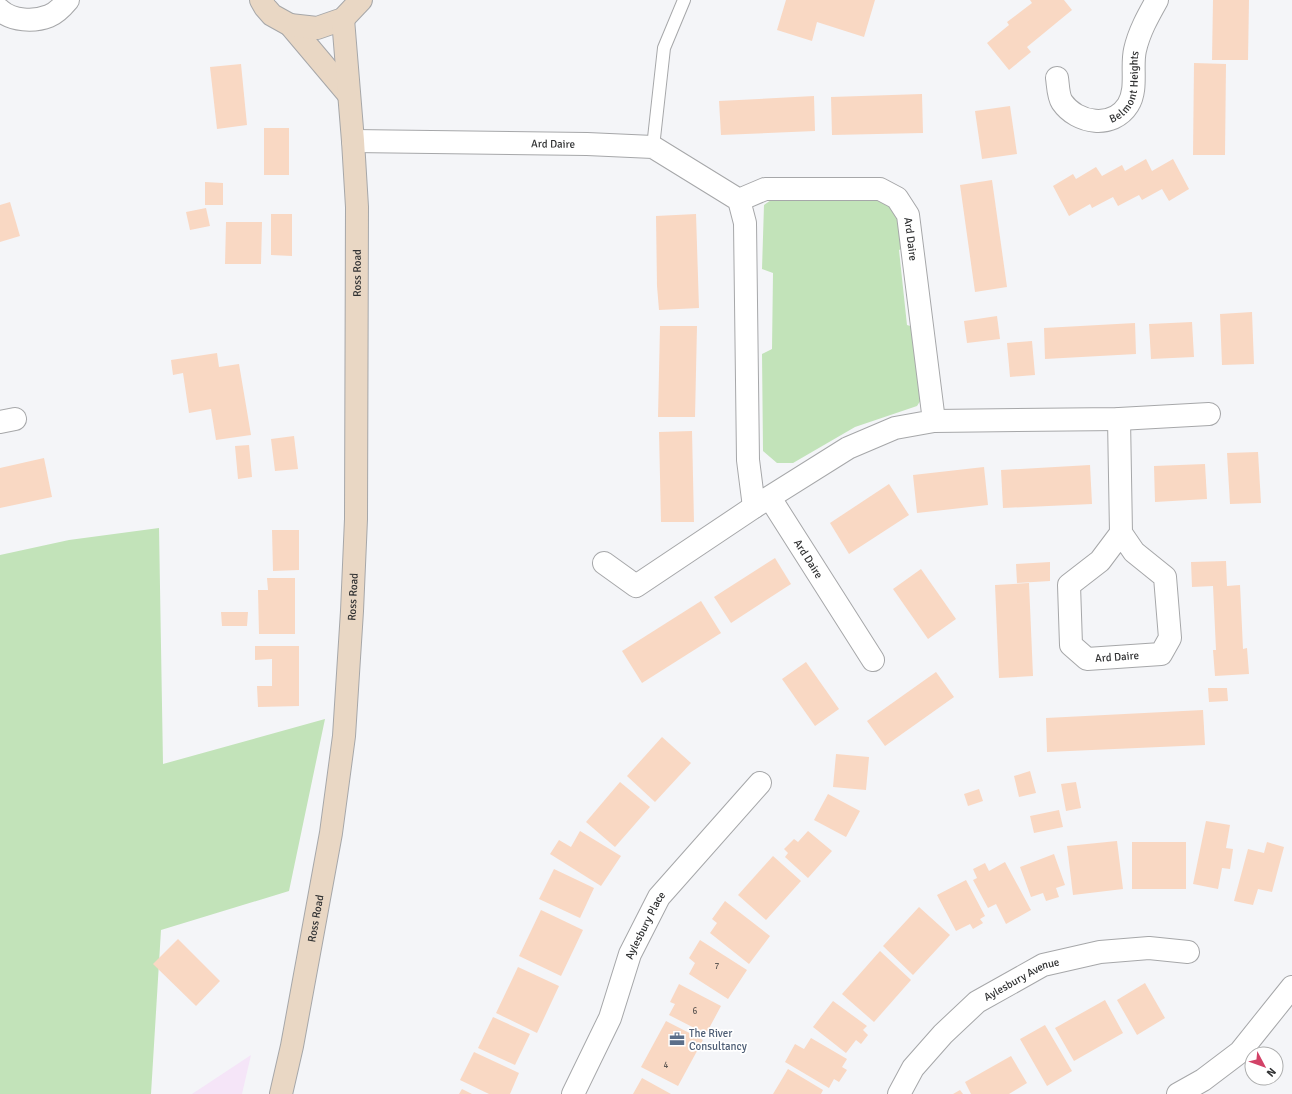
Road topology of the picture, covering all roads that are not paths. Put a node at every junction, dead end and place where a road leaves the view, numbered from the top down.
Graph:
1 (68, 0) edge
2 (361, 0) edge
3 (684, 0) edge
4 (1158, 0) edge
5 (260, 2) edge
6 (0, 10) edge
7 (344, 19) junction
8 (290, 25) junction
9 (1057, 78) dead end
10 (349, 95) junction
11 (353, 141) junction
12 (653, 147) junction
13 (738, 200) junction
14 (1209, 414) dead end
15 (1119, 419) junction
16 (934, 421) junction
17 (762, 502) junction
18 (1121, 533) junction
19 (604, 563) dead end
20 (873, 660) dead end
21 (760, 783) dead end
22 (1188, 952) dead end
23 (1292, 987) edge
24 (281, 1094) edge
25 (573, 1094) edge
26 (899, 1094) edge
27 (1178, 1094) edge

1 - 6 street
2 - 7 main road
3 - 12 lane
4 - 9 street, Belmont Heights
5 - 8 main road
7 - 8 main road
7 - 10 main road, Ross Road
8 - 10 main road
10 - 11 main road, Ross Road
11 - 12 street, Ard Daire
11 - 24 main road, Ross Road
12 - 13 street, Ard Daire
13 - 16 street, Ard Daire
13 - 17 street, Ard Daire
14 - 15 street
15 - 16 street
15 - 18 street
16 - 17 street
17 - 19 street
17 - 20 street, Ard Daire
18 - 18 street, Ard Daire
21 - 25 street, Aylesbury Place
22 - 26 street, Aylesbury Avenue
23 - 27 street

